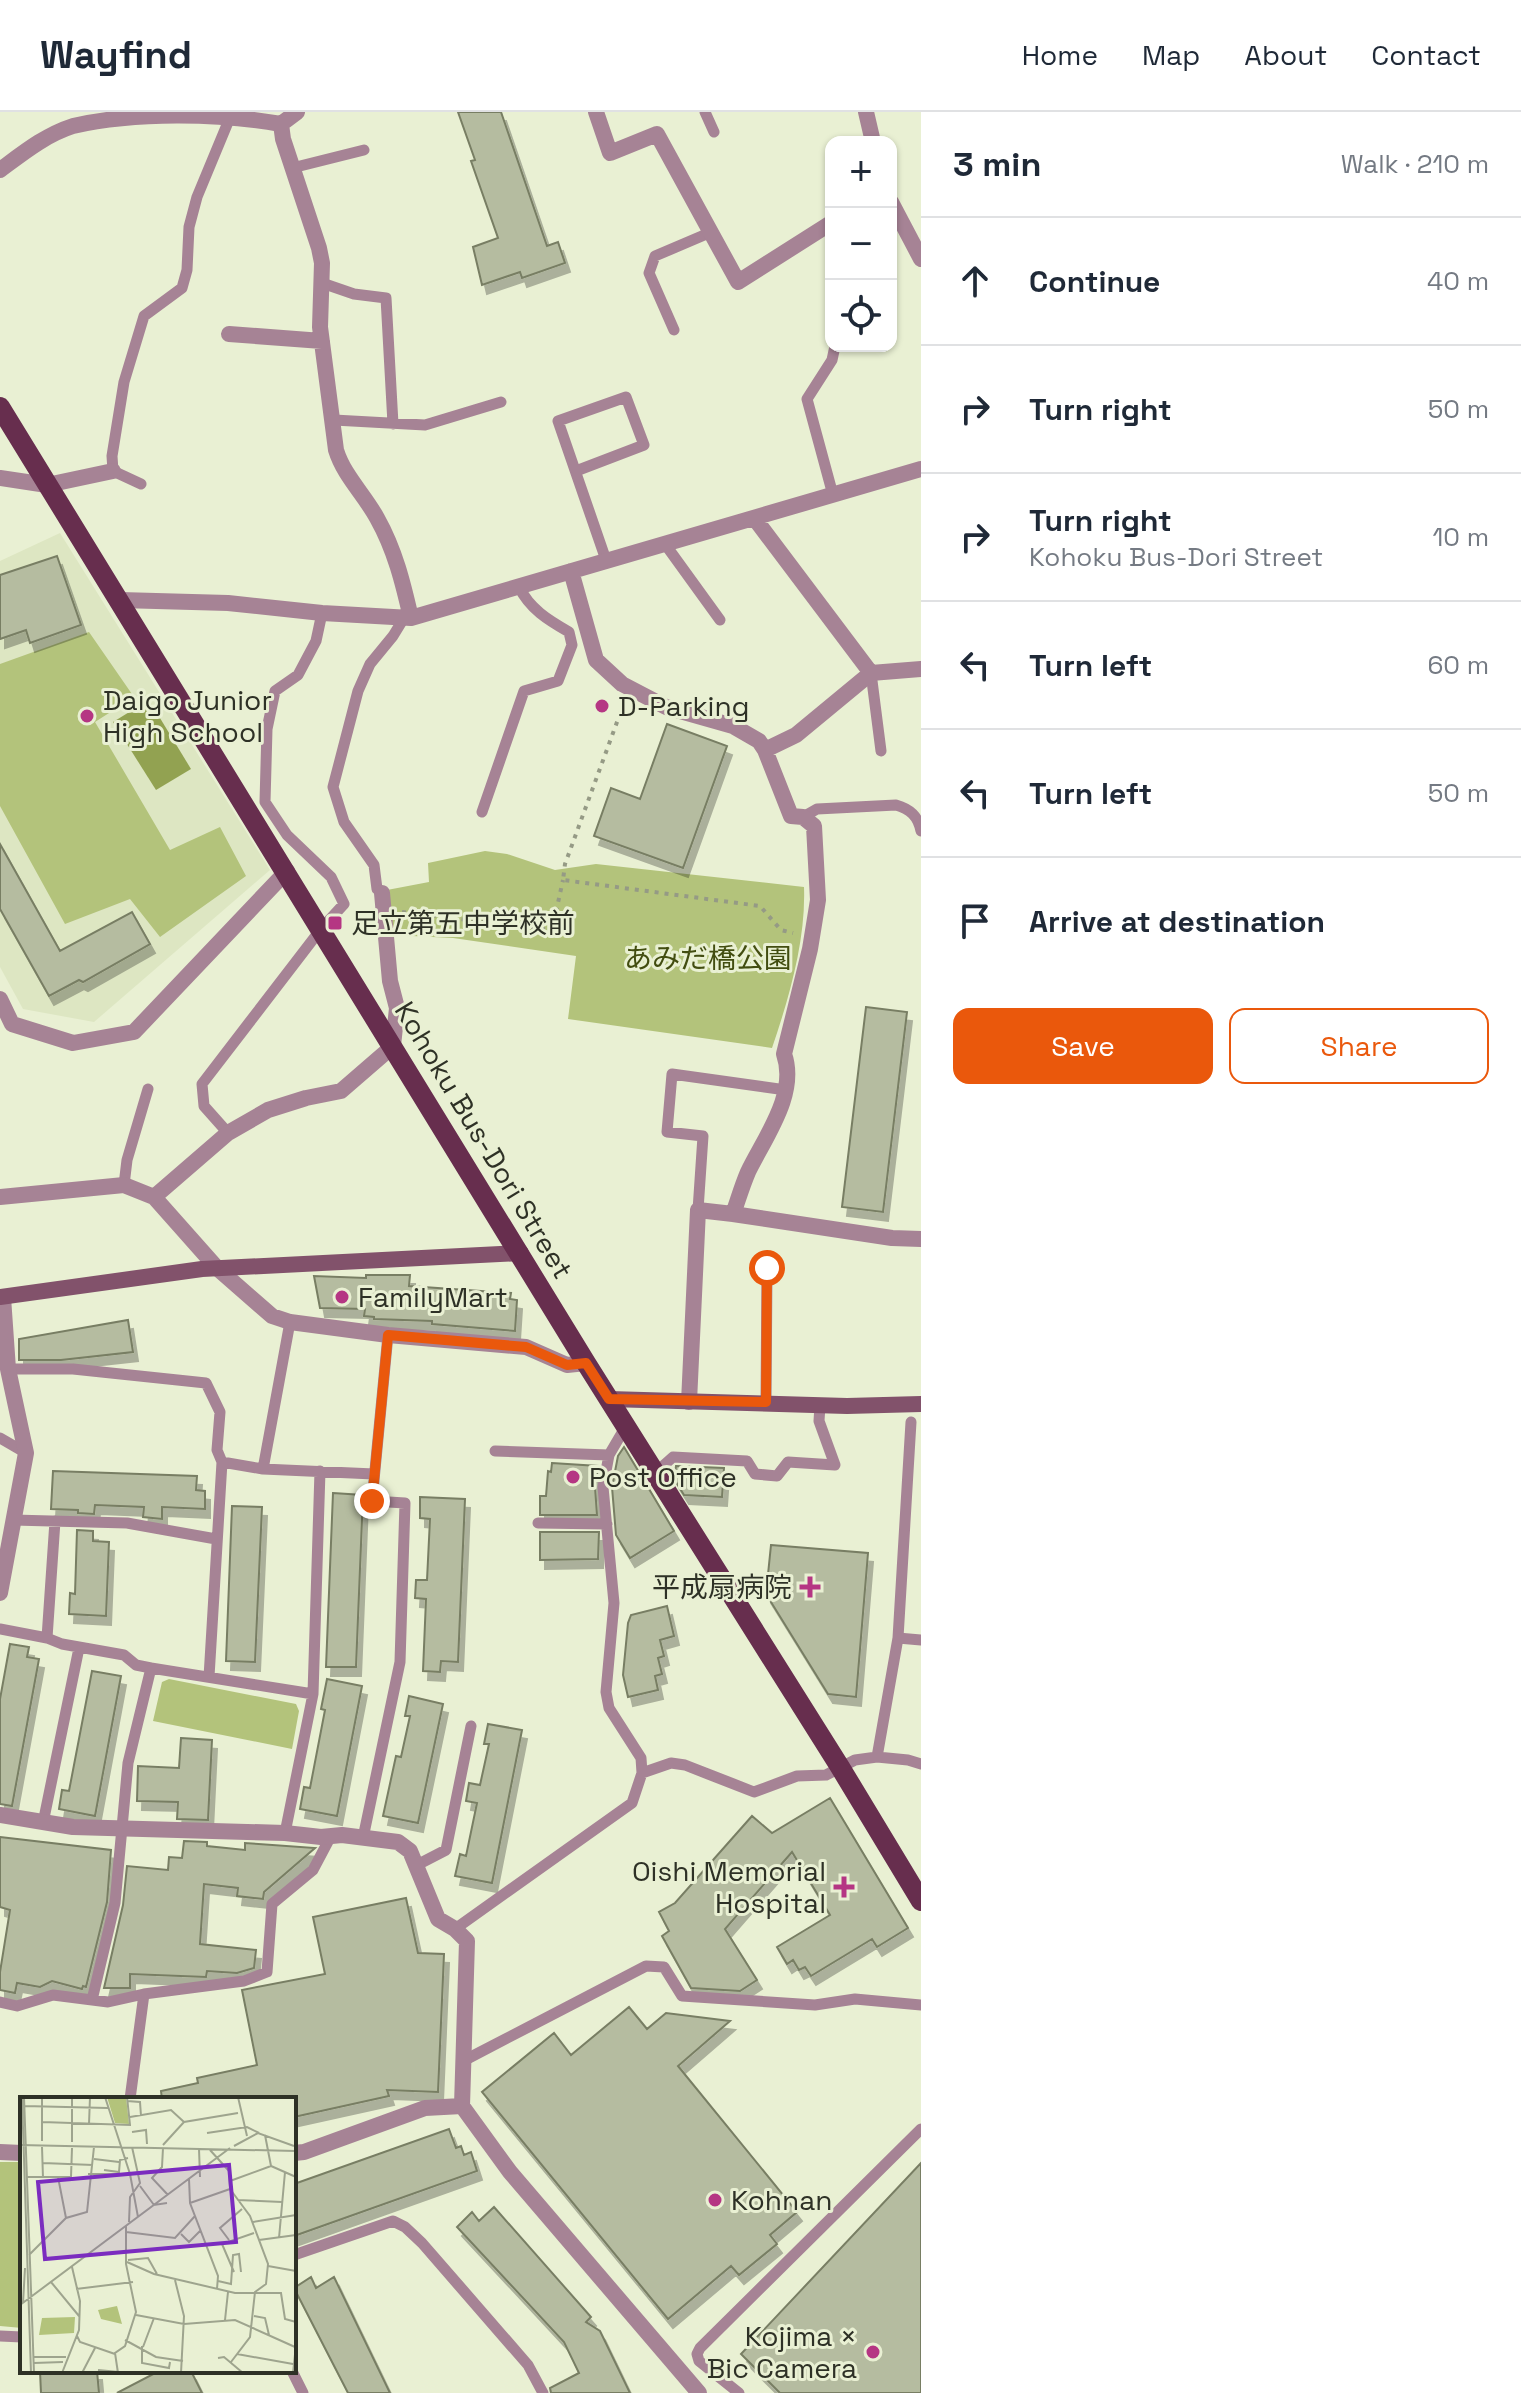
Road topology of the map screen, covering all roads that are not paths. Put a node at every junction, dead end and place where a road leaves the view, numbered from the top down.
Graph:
1 (297, 112) edge
2 (596, 112) edge
3 (705, 112) edge
4 (866, 112) edge
5 (191, 113) edge
6 (231, 115) junction
7 (74, 119) edge
8 (281, 124) junction
9 (714, 132) dead end
10 (872, 136) edge
11 (364, 150) dead end
12 (292, 168) junction
13 (0, 170) edge
14 (894, 208) edge
15 (825, 227) edge
16 (709, 233) junction
17 (921, 259) edge
18 (322, 283) junction
19 (674, 330) dead end
20 (229, 334) dead end
21 (322, 341) junction
22 (834, 352) edge
23 (501, 402) dead end
24 (0, 407) edge
25 (334, 420) junction
26 (393, 424) junction
27 (921, 469) edge
28 (113, 471) junction
29 (576, 471) junction
30 (0, 478) edge
31 (141, 484) dead end
32 (47, 485) junction
33 (833, 495) junction
34 (755, 519) junction
35 (665, 544) junction
36 (606, 560) junction
37 (571, 571) junction
38 (519, 587) junction
39 (120, 600) junction
40 (322, 613) junction
41 (408, 618) junction
42 (720, 620) dead end
43 (589, 633) junction
44 (570, 637) junction
45 (921, 669) edge
46 (871, 673) junction
47 (765, 750) junction
48 (881, 751) dead end
49 (482, 812) dead end
50 (803, 817) junction
51 (921, 831) edge
52 (287, 871) junction
53 (382, 893) joint
54 (321, 929) junction
55 (0, 999) edge
56 (393, 1046) junction
57 (148, 1089) dead end
58 (786, 1090) junction
59 (228, 1133) junction
60 (124, 1185) junction
61 (0, 1197) edge
62 (154, 1197) junction
63 (698, 1210) junction
64 (733, 1214) junction
65 (921, 1239) edge
66 (521, 1253) junction
67 (217, 1268) junction
68 (767, 1268) dead end
69 (2, 1297) edge
70 (290, 1322) junction
71 (388, 1335) junction
72 (586, 1363) junction
73 (8, 1369) junction
74 (609, 1399) junction
75 (689, 1402) junction
76 (766, 1402) junction
77 (921, 1404) edge
78 (820, 1405) junction
79 (911, 1422) dead end
80 (626, 1426) junction
81 (0, 1438) edge
82 (495, 1451) dead end
83 (26, 1453) junction
84 (609, 1455) junction
85 (222, 1462) junction
86 (263, 1469) junction
87 (320, 1471) junction
88 (655, 1473) junction
89 (374, 1474) junction
90 (13, 1520) junction
91 (55, 1521) junction
92 (538, 1523) dead end
93 (607, 1524) junction
94 (216, 1539) junction
95 (0, 1593) edge
96 (0, 1629) edge
97 (47, 1638) junction
98 (898, 1638) junction
99 (921, 1640) edge
100 (79, 1648) junction
101 (151, 1668) junction
102 (209, 1677) junction
103 (313, 1694) junction
104 (471, 1726) dead end
105 (877, 1757) junction
106 (921, 1764) edge
107 (840, 1767) junction
108 (642, 1773) junction
109 (0, 1815) edge
110 (43, 1823) junction
111 (124, 1828) junction
112 (285, 1833) junction
113 (331, 1836) junction
114 (363, 1838) junction
115 (415, 1866) junction
116 (921, 1901) edge
117 (455, 1929) junction
118 (144, 1994) junction
119 (92, 2000) junction
120 (0, 2002) edge
121 (921, 2005) edge
122 (465, 2060) junction
123 (130, 2097) edge
124 (462, 2106) junction
125 (921, 2129) edge
126 (0, 2152) edge
127 (20, 2153) edge
128 (296, 2153) edge
129 (296, 2254) edge
130 (0, 2336) edge
131 (20, 2337) edge
132 (293, 2373) edge
133 (303, 2393) edge
134 (543, 2393) edge
135 (699, 2393) edge
136 (739, 2393) edge

1 - 8 street
2 - 16 street
3 - 9 lane
4 - 10 street
5 - 6 street
5 - 7 street
6 - 8 street
6 - 28 lane
7 - 13 street
8 - 12 street
11 - 12 lane
12 - 18 street
14 - 17 street
15 - 16 street
16 - 19 lane
18 - 21 street
18 - 26 lane
20 - 21 street
21 - 25 street
22 - 33 lane
23 - 26 lane
24 - 32 main road, Kohoku Bus-Dori Street
25 - 26 lane
25 - 41 street
27 - 33 street
28 - 31 lane
28 - 32 street
29 - 29 lane
29 - 36 lane
30 - 32 street
32 - 39 main road, Kohoku Bus-Dori Street
33 - 34 street
34 - 35 street
34 - 46 street
35 - 36 street
35 - 42 lane
36 - 37 street
37 - 38 street
37 - 43 street
38 - 41 street
38 - 44 lane
39 - 40 street
39 - 52 main road, Kohoku Bus-Dori Street
40 - 41 street
40 - 54 lane
41 - 53 lane
43 - 44 lane
43 - 47 street
44 - 49 lane
45 - 46 street
46 - 47 street
46 - 48 lane
47 - 50 street
50 - 51 lane
50 - 58 street
52 - 54 main road, Kohoku Bus-Dori Street
52 - 55 street
53 - 56 street
54 - 56 main road, Kohoku Bus-Dori Street
54 - 59 lane
56 - 59 street
56 - 66 main road, Kohoku Bus-Dori Street
57 - 60 lane
58 - 63 lane
58 - 64 street
59 - 62 street
60 - 61 street
60 - 62 street
62 - 67 street
63 - 64 street
63 - 75 street
64 - 65 street
66 - 67 street
66 - 72 main road, Kohoku Bus-Dori Street
67 - 69 street
67 - 70 street
68 - 76 lane
69 - 73 street
70 - 71 street
70 - 86 lane
71 - 72 street
71 - 89 lane
72 - 74 main road, Kohoku Bus-Dori Street
73 - 83 street
73 - 85 lane
74 - 75 street
74 - 80 main road, Kohoku Bus-Dori Street
75 - 76 street
76 - 78 street
77 - 78 street
78 - 88 lane
79 - 98 lane
80 - 84 lane
80 - 88 main road, Kohoku Bus-Dori Street
81 - 83 lane
82 - 84 lane
83 - 90 street
84 - 93 lane
85 - 86 lane
85 - 94 lane
86 - 87 lane
87 - 89 lane
87 - 103 lane
88 - 107 main road, Kohoku Bus-Dori Street
89 - 114 lane
90 - 91 lane
90 - 95 street
91 - 94 lane
91 - 97 lane
92 - 93 lane
93 - 108 lane
94 - 102 lane
96 - 97 lane
97 - 100 lane
98 - 99 lane
98 - 105 lane
100 - 101 lane
100 - 110 lane
101 - 102 lane
101 - 111 lane
102 - 103 lane
103 - 112 lane
104 - 115 lane
105 - 106 lane
105 - 107 lane
107 - 108 lane
107 - 116 main road, Kohoku Bus-Dori Street
108 - 117 lane
109 - 110 street
110 - 111 street
111 - 112 street
111 - 119 lane
112 - 113 street
113 - 114 street
113 - 118 lane
114 - 115 street
115 - 117 street
117 - 122 street
118 - 119 lane
118 - 123 lane
119 - 120 lane
121 - 122 lane
122 - 124 street
124 - 128 street
124 - 135 street
125 - 136 lane
126 - 127 street
129 - 134 lane
130 - 131 lane
132 - 133 lane

